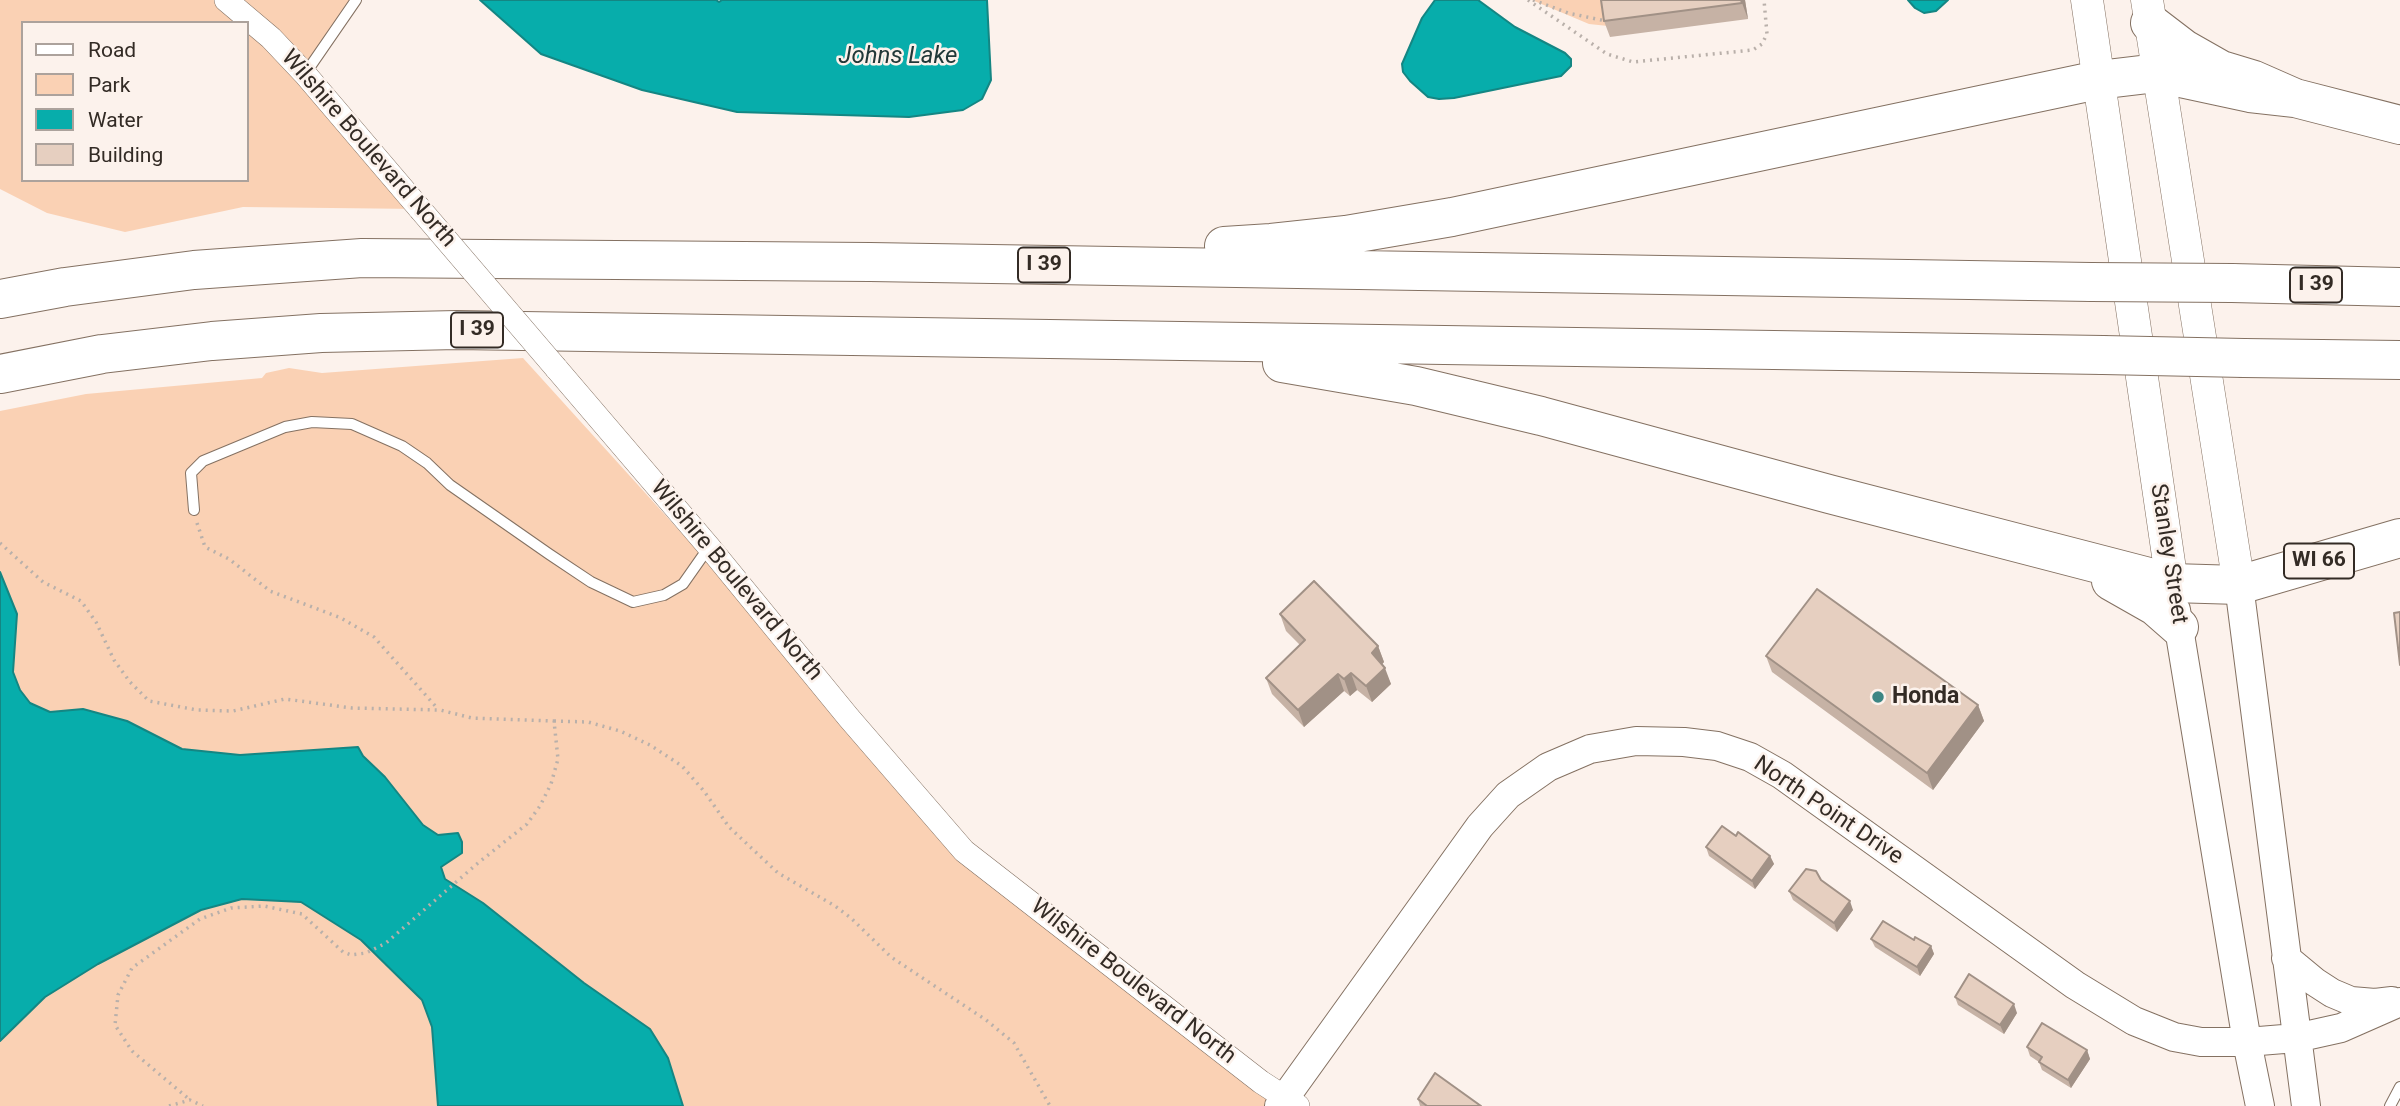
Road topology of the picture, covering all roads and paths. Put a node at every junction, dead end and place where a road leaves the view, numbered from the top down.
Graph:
1 (226, 0) edge
2 (356, 0) edge
3 (1531, 0) edge
4 (1764, 0) edge
5 (2087, 0) edge
6 (2148, 11) edge
7 (1608, 21) edge
8 (2157, 73) junction
9 (305, 74) junction
10 (2098, 80) junction
11 (2295, 98) junction
12 (2400, 125) edge
13 (870, 262) junction
14 (2400, 287) edge
15 (0, 299) edge
16 (1204, 341) junction
17 (2400, 360) edge
18 (0, 373) edge
19 (194, 510) joint
20 (2400, 538) edge
21 (0, 543) edge
22 (709, 547) junction
23 (2067, 555) junction
24 (2172, 583) junction
25 (2239, 585) junction
26 (2179, 627) junction
27 (440, 710) junction
28 (554, 721) junction
29 (2286, 958) junction
30 (2400, 1001) edge
31 (2296, 1038) junction
32 (2247, 1042) junction
33 (2400, 1087) edge
34 (190, 1100) junction
35 (1287, 1103) edge
36 (169, 1106) edge
37 (203, 1106) edge
38 (1049, 1106) edge
39 (2260, 1106) edge
40 (2306, 1106) edge
41 (2390, 1106) edge

1 - 9 street, Wilshire Boulevard North
2 - 9 lane
3 - 4 path
3 - 7 path
5 - 10 main road, Stanley Street
6 - 8 main road
6 - 11 highway
8 - 10 highway
8 - 11 highway
8 - 25 main road
9 - 22 street, Wilshire Boulevard North, bridge
10 - 13 highway
10 - 24 main road, Stanley Street
11 - 12 highway
13 - 14 highway, I 39, bridge
13 - 15 highway, I 39
16 - 17 highway, I 39, bridge
16 - 18 highway, I 39
16 - 23 highway
19 - 22 lane
19 - 27 path
20 - 25 highway, WI 66
21 - 27 path
22 - 35 street, Wilshire Boulevard North
23 - 24 highway
23 - 26 highway
24 - 25 highway
24 - 26 street, Stanley Street
25 - 29 street
26 - 32 street, Stanley Street
27 - 28 path
28 - 34 path
28 - 38 path
29 - 30 street
29 - 31 street
30 - 31 street, North Point Drive
31 - 32 street, North Point Drive
31 - 40 street
32 - 35 street, North Point Drive
32 - 39 street, Stanley Street
33 - 41 lane
34 - 36 path
34 - 37 path

